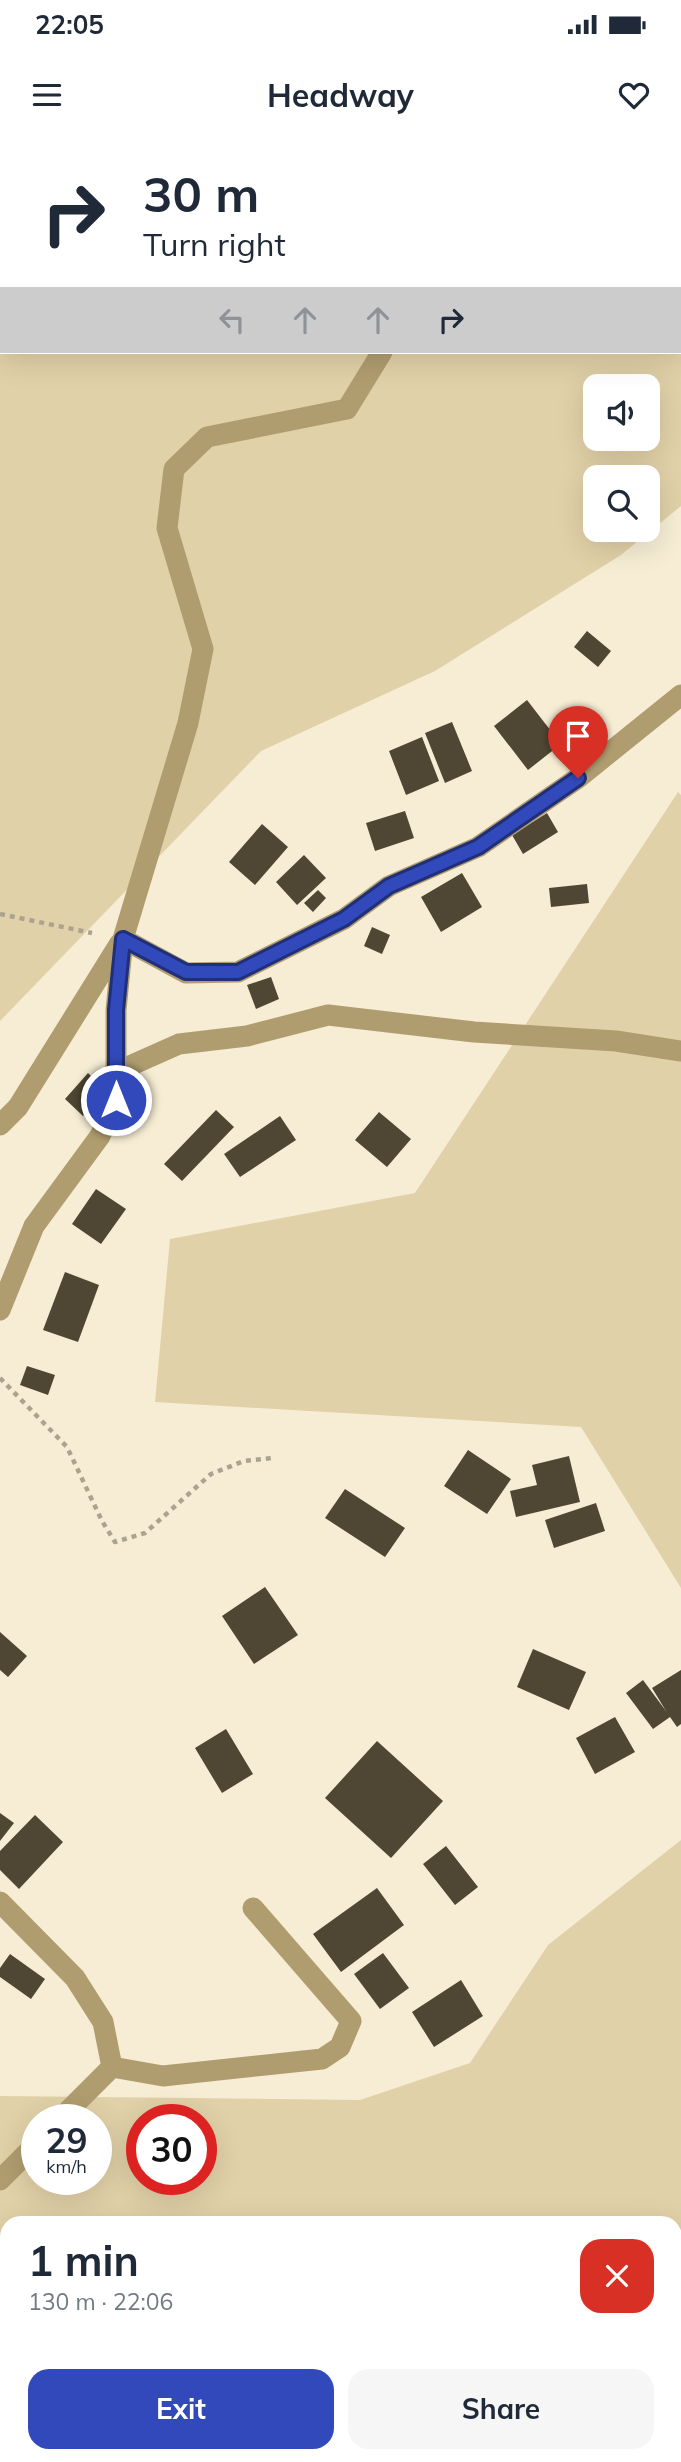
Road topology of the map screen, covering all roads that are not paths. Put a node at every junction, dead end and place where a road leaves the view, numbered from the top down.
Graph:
1 (381, 354) edge
2 (681, 695) edge
3 (123, 939) junction
4 (681, 1051) edge
5 (116, 1072) junction
6 (0, 1125) edge
7 (0, 1310) edge
8 (0, 1902) edge
9 (253, 1908) dead end
10 (112, 2067) junction
11 (75, 2104) edge
12 (21, 2159) edge
13 (0, 2180) edge

1 - 3 street
2 - 3 street
3 - 5 street
3 - 6 street
4 - 5 street
5 - 7 street
8 - 10 street
9 - 10 street
10 - 11 street
12 - 13 street

